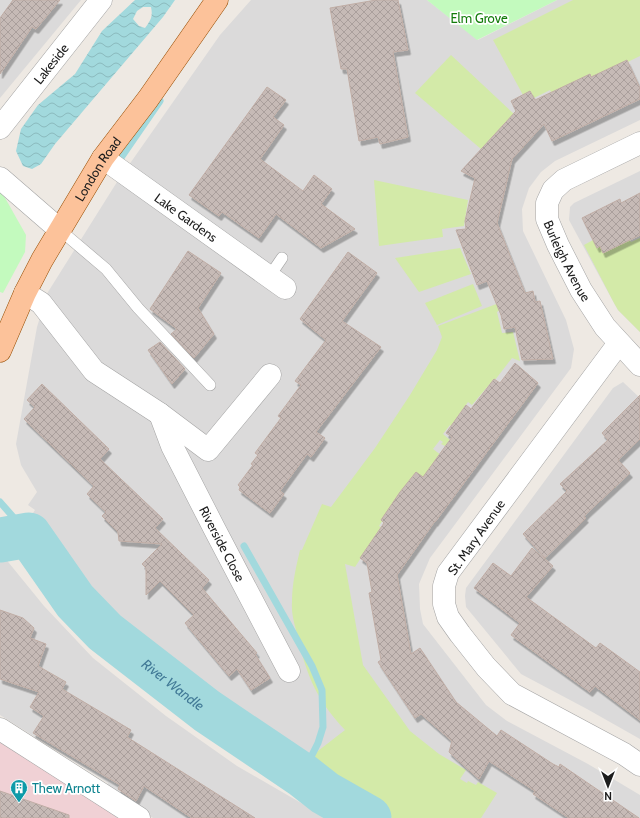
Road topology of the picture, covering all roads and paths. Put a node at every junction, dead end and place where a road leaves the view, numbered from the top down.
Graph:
1 (101, 0) edge
2 (218, 0) edge
3 (0, 128) edge
4 (640, 144) edge
5 (103, 158) junction
6 (0, 178) edge
7 (60, 230) junction
8 (282, 258) dead end
9 (277, 282) joint
10 (25, 293) junction
11 (618, 343) junction
12 (0, 351) edge
13 (640, 365) edge
14 (270, 375) dead end
15 (210, 385) dead end
16 (160, 414) junction
17 (289, 671) dead end
18 (0, 728) edge
19 (640, 765) edge
20 (139, 818) edge

1 - 3 street, Lakeside
2 - 5 main road, London Road
4 - 11 street, Burleigh Avenue
5 - 7 main road, London Road
5 - 9 street, Lake Gardens
6 - 7 street
7 - 10 main road, London Road
7 - 15 lane
8 - 9 lane, Lake Gardens
10 - 12 main road, London Road
10 - 16 street
11 - 13 street, Burleigh Avenue
11 - 19 street, St. Mary Avenue
14 - 16 street
16 - 17 street, Riverside Close
18 - 20 street

